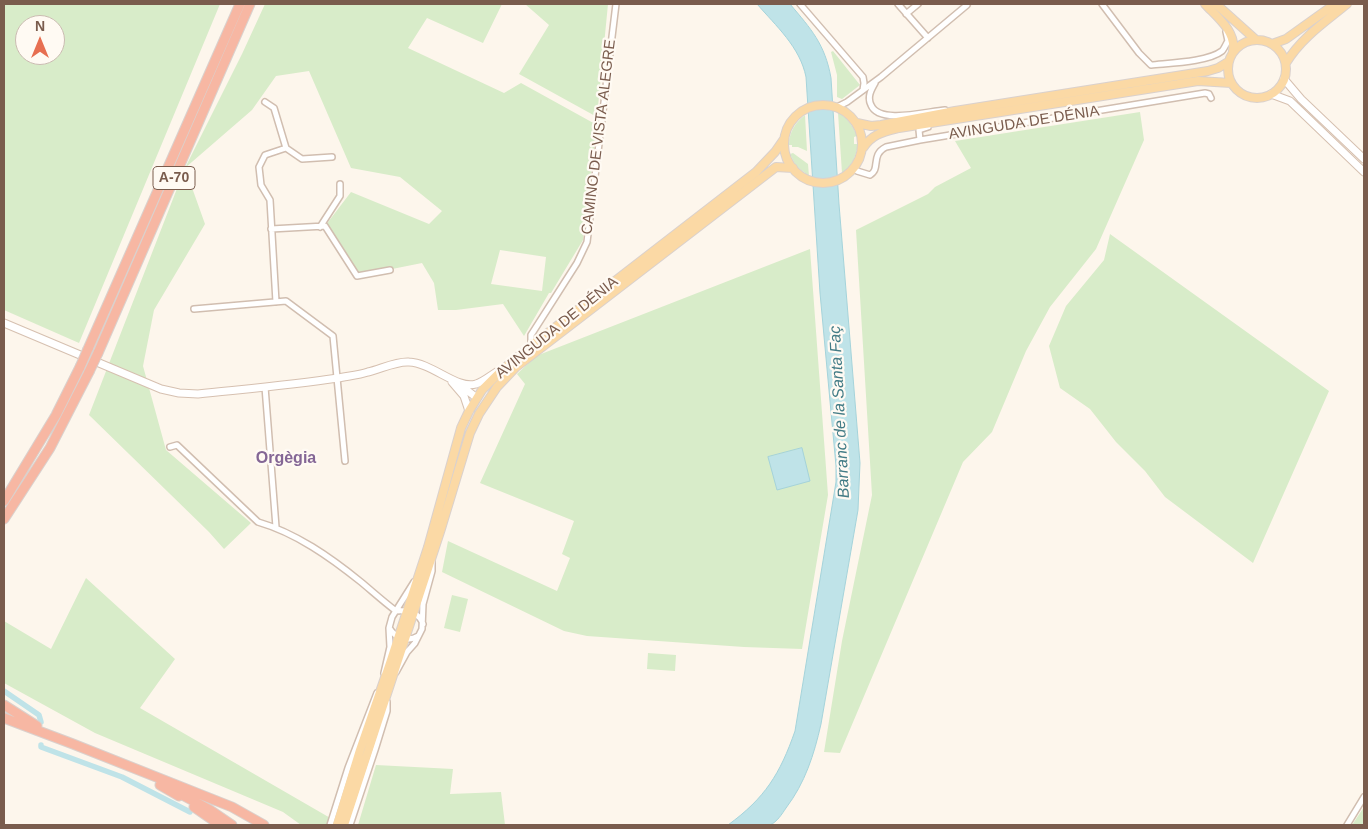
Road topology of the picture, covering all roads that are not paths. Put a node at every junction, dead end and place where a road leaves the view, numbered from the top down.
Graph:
1 (240, 4) edge
2 (250, 4) edge
3 (616, 4) edge
4 (800, 4) edge
5 (898, 4) edge
6 (918, 4) edge
7 (1102, 4) edge
8 (1205, 4) edge
9 (1216, 4) edge
10 (1335, 4) edge
11 (1347, 4) edge
12 (967, 5) dead end
13 (906, 14) junction
14 (1225, 26) junction
15 (928, 38) junction
16 (1255, 39) junction
17 (1272, 44) junction
18 (1233, 51) junction
19 (1228, 62) junction
20 (1286, 63) junction
21 (863, 77) junction
22 (879, 79) junction
23 (1284, 79) junction
24 (1231, 84) junction
25 (863, 90) junction
26 (1271, 94) junction
27 (1211, 98) dead end
28 (265, 102) dead end
29 (836, 107) junction
30 (955, 111) junction
31 (946, 120) junction
32 (857, 123) junction
33 (899, 128) junction
34 (919, 133) junction
35 (784, 139) junction
36 (920, 140) junction
37 (286, 148) junction
38 (863, 148) junction
39 (332, 157) dead end
40 (1364, 159) edge
41 (793, 168) junction
42 (854, 168) junction
43 (1364, 172) edge
44 (340, 184) dead end
45 (320, 227) junction
46 (272, 229) junction
47 (390, 270) dead end
48 (276, 302) junction
49 (194, 309) dead end
50 (4, 323) edge
51 (531, 346) junction
52 (503, 369) junction
53 (338, 378) junction
54 (448, 378) junction
55 (456, 381) junction
56 (266, 387) junction
57 (477, 398) junction
58 (469, 411) junction
59 (170, 448) dead end
60 (464, 454) junction
61 (345, 461) dead end
62 (23, 469) junction
63 (4, 493) edge
64 (4, 501) edge
65 (4, 519) edge
66 (276, 527) junction
67 (432, 559) junction
68 (418, 578) junction
69 (396, 611) junction
70 (410, 612) junction
71 (423, 624) junction
72 (389, 628) junction
73 (418, 636) junction
74 (402, 637) junction
75 (393, 678) junction
76 (385, 686) junction
77 (4, 705) edge
78 (4, 721) edge
79 (73, 744) junction
80 (161, 783) junction
81 (1364, 797) edge
82 (220, 825) edge
83 (232, 825) edge
84 (241, 825) edge
85 (264, 825) edge
86 (330, 825) edge
87 (337, 825) edge
88 (344, 825) edge
89 (350, 825) edge
90 (1347, 825) edge

1 - 62 highway, A-70, bridge
2 - 65 highway, A-70, bridge
3 - 51 street, CAMINO DE VISTA ALEGRE
4 - 21 street
5 - 13 street
6 - 13 street
7 - 14 street
8 - 14 main road
9 - 16 main road
10 - 17 main road
11 - 20 main road
12 - 15 street
13 - 15 street
14 - 18 main road
15 - 22 street
16 - 17 main road
16 - 18 main road
17 - 20 main road
18 - 19 main road
19 - 24 main road
19 - 30 main road, AVINGUDA DE DÉNIA
20 - 23 main road
21 - 22 street
21 - 25 street
22 - 25 street
22 - 30 street
23 - 26 main road
23 - 40 main road
24 - 26 main road
24 - 31 main road, AVINGUDA DE DÉNIA
25 - 29 street
26 - 43 main road
27 - 36 street, AVINGUDA DE DÉNIA
28 - 37 street
29 - 32 main road
29 - 35 main road
30 - 32 main road, AVINGUDA DE DÉNIA
31 - 33 main road, AVINGUDA DE DÉNIA
31 - 34 street
32 - 38 main road
33 - 34 street
33 - 38 main road, AVINGUDA DE DÉNIA
34 - 36 street
35 - 41 main road
35 - 51 main road, AVINGUDA DE DÉNIA
36 - 42 street, AVINGUDA DE DÉNIA
37 - 39 street
37 - 46 street
38 - 42 main road
41 - 42 main road
41 - 60 main road, AVINGUDA DE DÉNIA
44 - 45 street
45 - 46 street
45 - 47 street
46 - 48 street
48 - 49 street
48 - 53 street
50 - 56 main road
51 - 52 main road, AVINGUDA DE DÉNIA
52 - 55 main road
52 - 57 main road, AVINGUDA DE DÉNIA
53 - 54 main road
53 - 56 main road
53 - 61 street
54 - 55 main road
54 - 58 main road
55 - 57 main road
56 - 66 street
57 - 58 main road, AVINGUDA DE DÉNIA
57 - 60 main road
58 - 68 main road, AVINGUDA DE DÉNIA
59 - 66 street
60 - 67 main road, AVINGUDA DE DÉNIA
62 - 63 highway
62 - 64 highway, A-70
66 - 69 street
67 - 70 main road, AVINGUDA DE DÉNIA
67 - 71 street, AVINGUDA DE DÉNIA
68 - 69 street, AVINGUDA DE DÉNIA
68 - 70 main road, AVINGUDA DE DÉNIA
69 - 70 street
69 - 72 street, AVINGUDA DE DÉNIA
70 - 71 street
70 - 74 main road, AVINGUDA DE DÉNIA
71 - 73 street, AVINGUDA DE DÉNIA
72 - 74 street
72 - 76 street, AVINGUDA DE DÉNIA
73 - 74 street
73 - 75 street, AVINGUDA DE DÉNIA
74 - 75 main road, AVINGUDA DE DÉNIA
74 - 76 main road, AVINGUDA DE DÉNIA
75 - 76 main road, AVINGUDA DE DÉNIA
76 - 86 street, AVINGUDA DE DÉNIA
76 - 87 main road, AVINGUDA DE DÉNIA
76 - 88 main road, AVINGUDA DE DÉNIA
76 - 89 street, AVINGUDA DE DÉNIA
77 - 79 highway
78 - 79 highway
78 - 80 highway
79 - 80 highway
80 - 82 highway
80 - 83 highway
80 - 84 highway
80 - 85 highway
81 - 90 street

